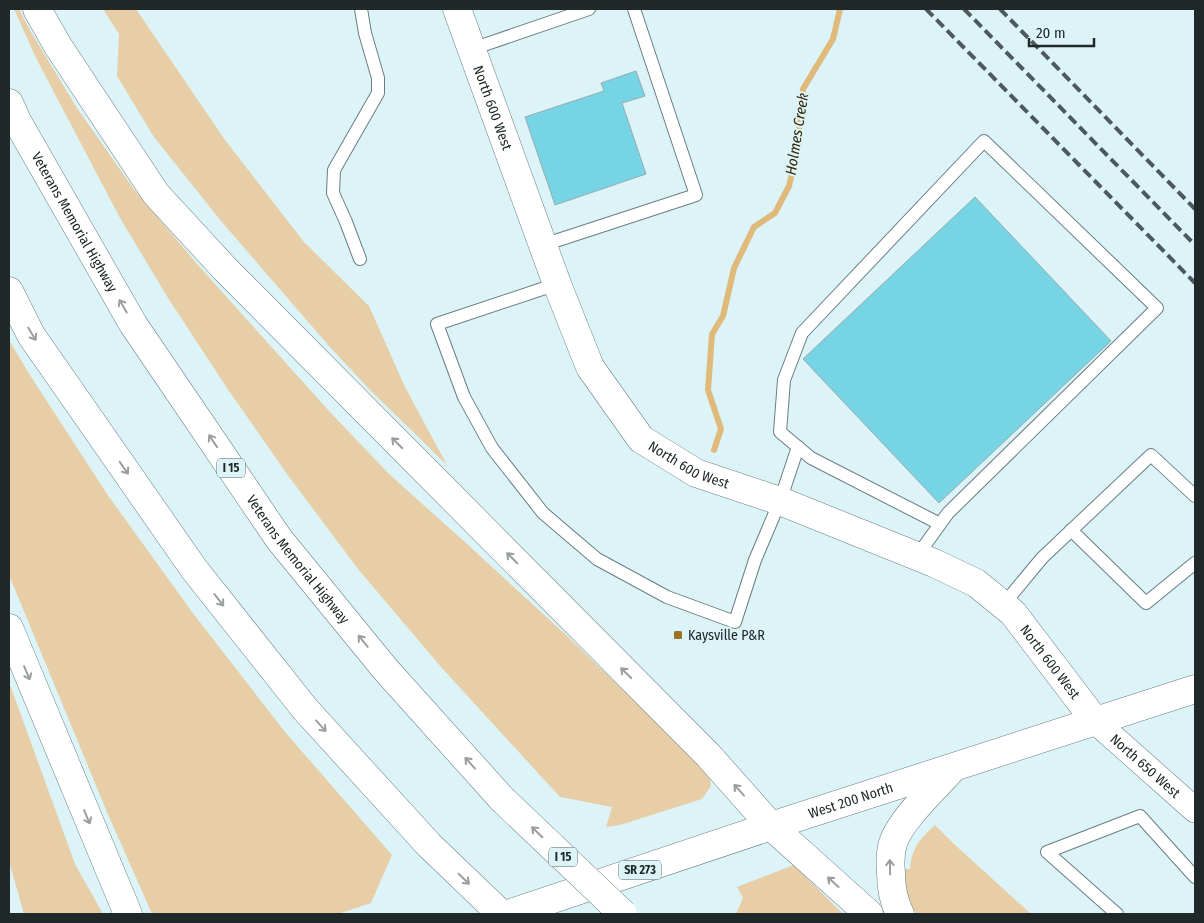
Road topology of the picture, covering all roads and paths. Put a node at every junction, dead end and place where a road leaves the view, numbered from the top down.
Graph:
1 (37, 9) edge
2 (361, 9) edge
3 (457, 9) edge
4 (589, 9) edge
5 (635, 9) edge
6 (472, 49) junction
7 (9, 103) edge
8 (543, 245) junction
9 (360, 259) dead end
10 (557, 284) junction
11 (9, 291) edge
12 (798, 447) junction
13 (1195, 496) edge
14 (780, 500) junction
15 (940, 524) junction
16 (1071, 530) junction
17 (917, 556) junction
18 (1195, 563) edge
19 (1003, 605) junction
20 (9, 628) edge
21 (1195, 689) edge
22 (1096, 722) junction
23 (953, 768) junction
24 (1195, 810) edge
25 (771, 826) junction
26 (1195, 877) edge
27 (128, 914) edge
28 (500, 914) edge
29 (508, 914) edge
30 (623, 914) edge
31 (869, 914) edge
32 (900, 914) edge
33 (1117, 914) edge

25 -> 1 main road
2 - 9 lane
3 - 6 main road, North 600 West
4 - 6 lane
5 - 8 lane
6 - 8 main road, North 600 West
30 -> 7 main road, Veterans Memorial Highway / I 15, bridge
8 - 10 main road, North 600 West
10 - 14 main road, North 600 West
10 - 14 lane
11 -> 28 main road
12 - 14 lane
12 - 15 lane
12 - 15 lane
13 - 16 lane
14 - 17 main road, North 600 West
15 - 17 lane
16 - 18 lane
16 - 19 lane
17 - 19 main road, North 600 West
19 - 22 main road, North 600 West
20 -> 27 main road
21 - 22 main road, West 200 North
22 - 23 main road, West 200 North
22 - 24 street, North 650 West
23 - 25 main road, West 200 North
32 -> 23 main road
25 - 29 main road, West 200 North / SR 273
31 -> 25 main road
26 - 33 lane

